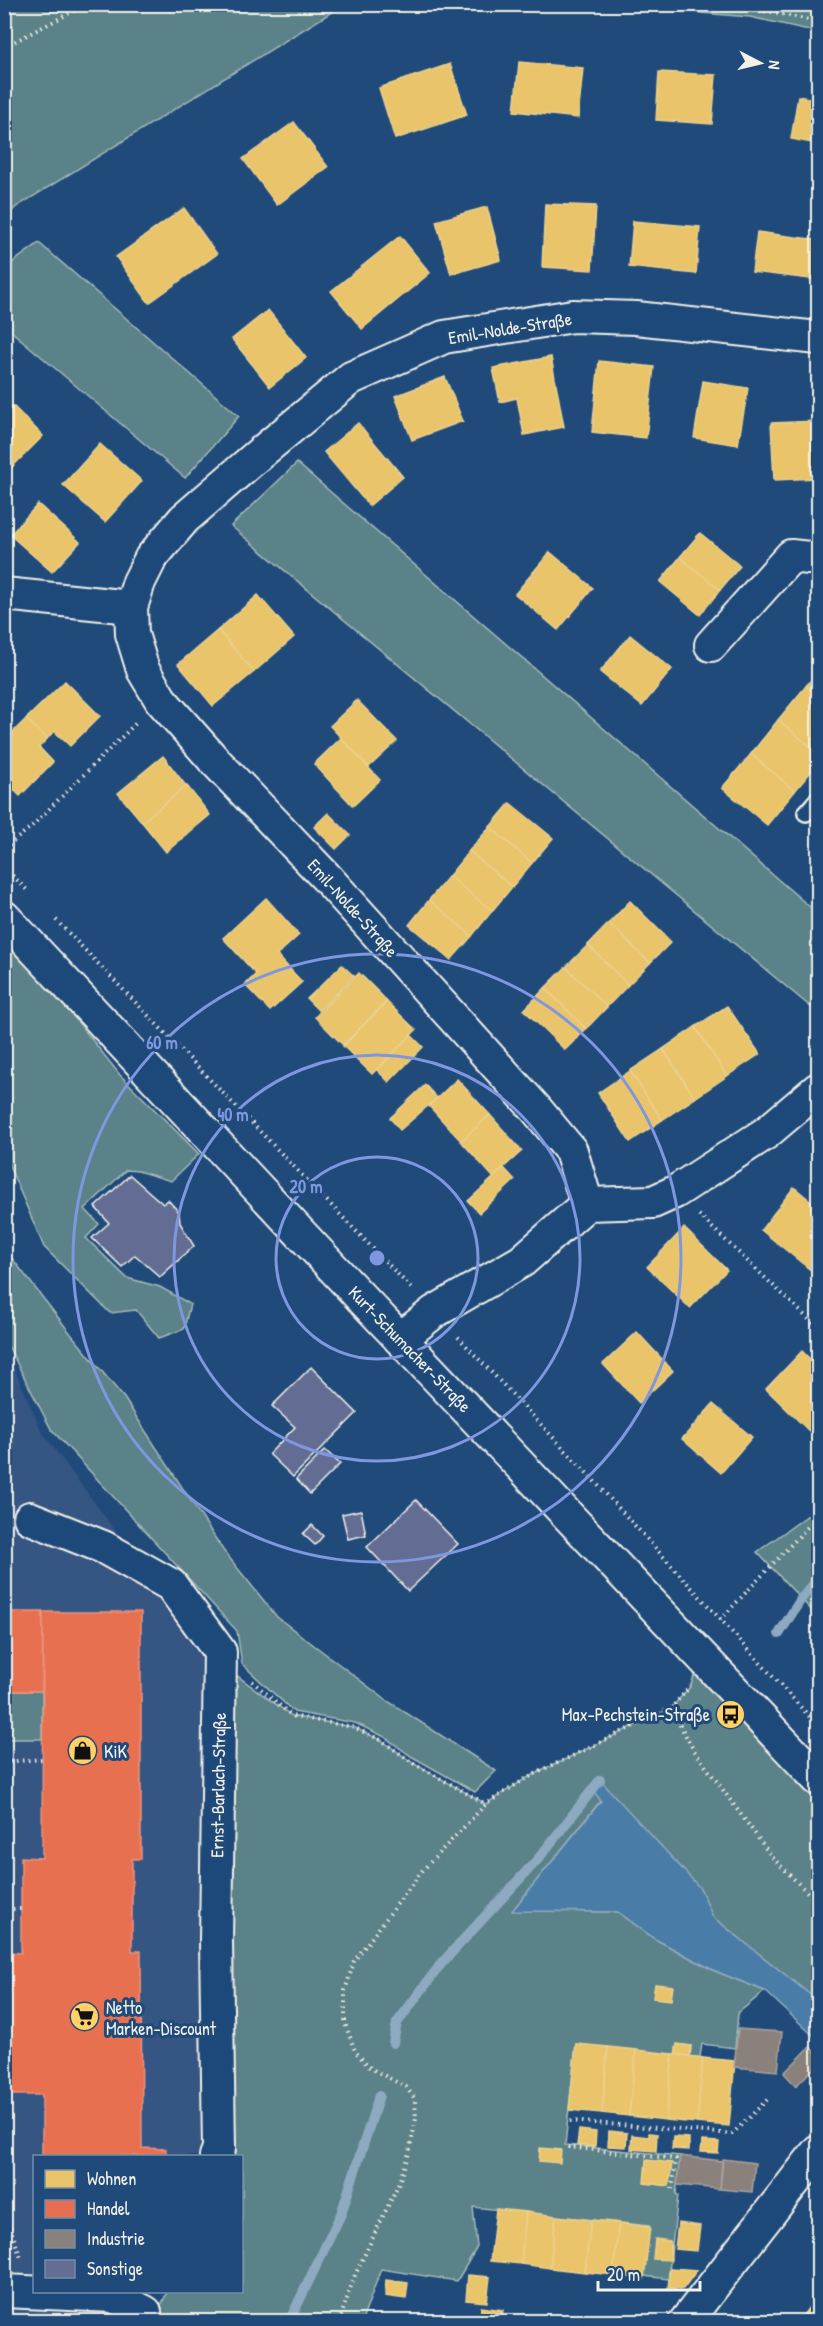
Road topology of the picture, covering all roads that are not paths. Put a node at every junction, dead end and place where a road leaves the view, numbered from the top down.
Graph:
1 (819, 338) edge
2 (819, 559) edge
3 (4, 594) edge
4 (131, 607) junction
5 (711, 645) dead end
6 (819, 799) edge
7 (806, 813) dead end
8 (4, 917) edge
9 (819, 1089) edge
10 (587, 1204) junction
11 (400, 1339) junction
12 (30, 1518) dead end
13 (819, 1779) edge
14 (819, 2151) edge
15 (217, 2155) edge
16 (42, 2293) edge
17 (147, 2308) edge
18 (685, 2322) edge

1 - 4 street, Emil-Nolde-Straße
2 - 5 street
3 - 4 street
4 - 10 street, Emil-Nolde-Straße
6 - 7 lane
8 - 11 street, Kurt-Schumacher-Straße
9 - 10 street
10 - 11 street
11 - 13 street, Kurt-Schumacher-Straße
12 - 15 street, Ernst-Barlach-Straße
14 - 18 street
16 - 17 street

